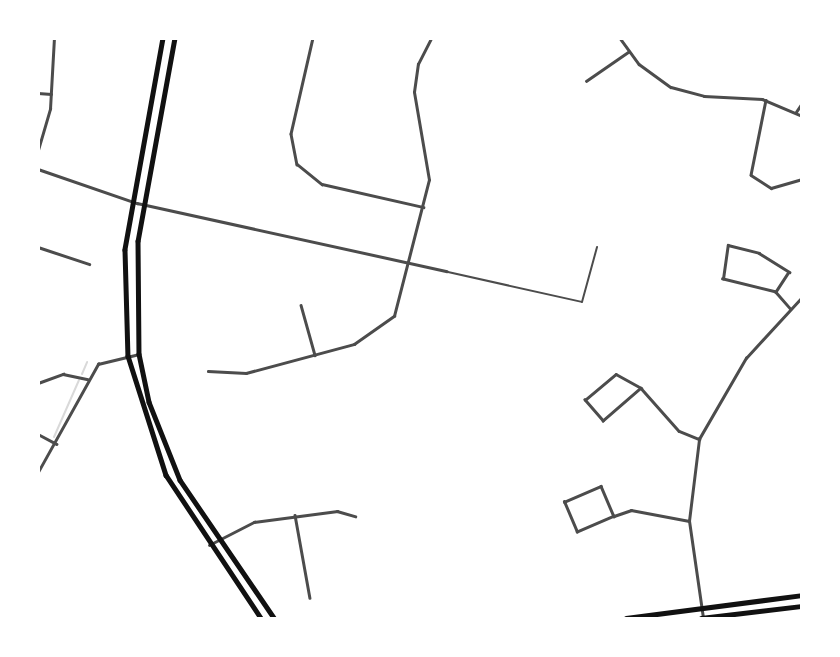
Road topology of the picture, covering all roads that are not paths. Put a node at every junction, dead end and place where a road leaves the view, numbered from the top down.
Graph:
1 (54, 38) edge
2 (163, 38) edge
3 (175, 38) edge
4 (313, 38) edge
5 (431, 38) edge
6 (620, 38) edge
7 (628, 52) junction
8 (586, 81) dead end
9 (38, 93) edge
10 (51, 94) junction
11 (766, 100) junction
12 (802, 103) edge
13 (796, 112) junction
14 (802, 116) edge
15 (38, 150) edge
16 (38, 169) edge
17 (802, 179) edge
18 (133, 202) junction
19 (144, 205) junction
20 (423, 207) junction
21 (38, 247) edge
22 (597, 247) dead end
23 (89, 264) dead end
24 (411, 264) junction
25 (447, 271) joint
26 (776, 292) junction
27 (802, 297) edge
28 (301, 305) dead end
29 (790, 308) junction
30 (139, 354) junction
31 (315, 355) junction
32 (128, 356) junction
33 (208, 371) dead end
34 (87, 379) junction
35 (38, 383) edge
36 (641, 388) junction
37 (38, 434) edge
38 (699, 439) junction
39 (57, 444) junction
40 (38, 472) edge
41 (295, 515) junction
42 (355, 516) dead end
43 (614, 516) junction
44 (689, 521) junction
45 (219, 539) junction
46 (209, 545) junction
47 (802, 595) edge
48 (310, 598) dead end
49 (701, 606) junction
50 (802, 606) edge
51 (261, 618) edge
52 (274, 618) edge
53 (626, 618) edge
54 (702, 618) edge

1 - 10 street
2 - 18 main road
3 - 19 main road
4 - 20 street
5 - 20 street
6 - 7 street
7 - 8 street
7 - 11 street
9 - 10 street
10 - 15 street
11 - 13 street
11 - 17 street
12 - 13 street
13 - 14 street
16 - 18 street
18 - 19 street
18 - 32 main road
19 - 24 street
19 - 30 main road
20 - 24 street
21 - 23 street
22 - 25 lane
24 - 25 street
24 - 31 street
26 - 26 street
26 - 29 street
27 - 29 street
28 - 31 street
29 - 38 street
30 - 32 street
30 - 45 main road
31 - 33 street
32 - 34 street
32 - 46 main road
34 - 35 street
34 - 39 street
36 - 36 street
36 - 38 street
37 - 39 street
38 - 44 street
39 - 40 street
41 - 42 street
41 - 45 street
41 - 48 street
43 - 43 street
43 - 44 street
44 - 49 street
45 - 46 street
45 - 52 main road
46 - 51 main road
47 - 49 main road
49 - 53 main road
49 - 54 street
50 - 54 main road

